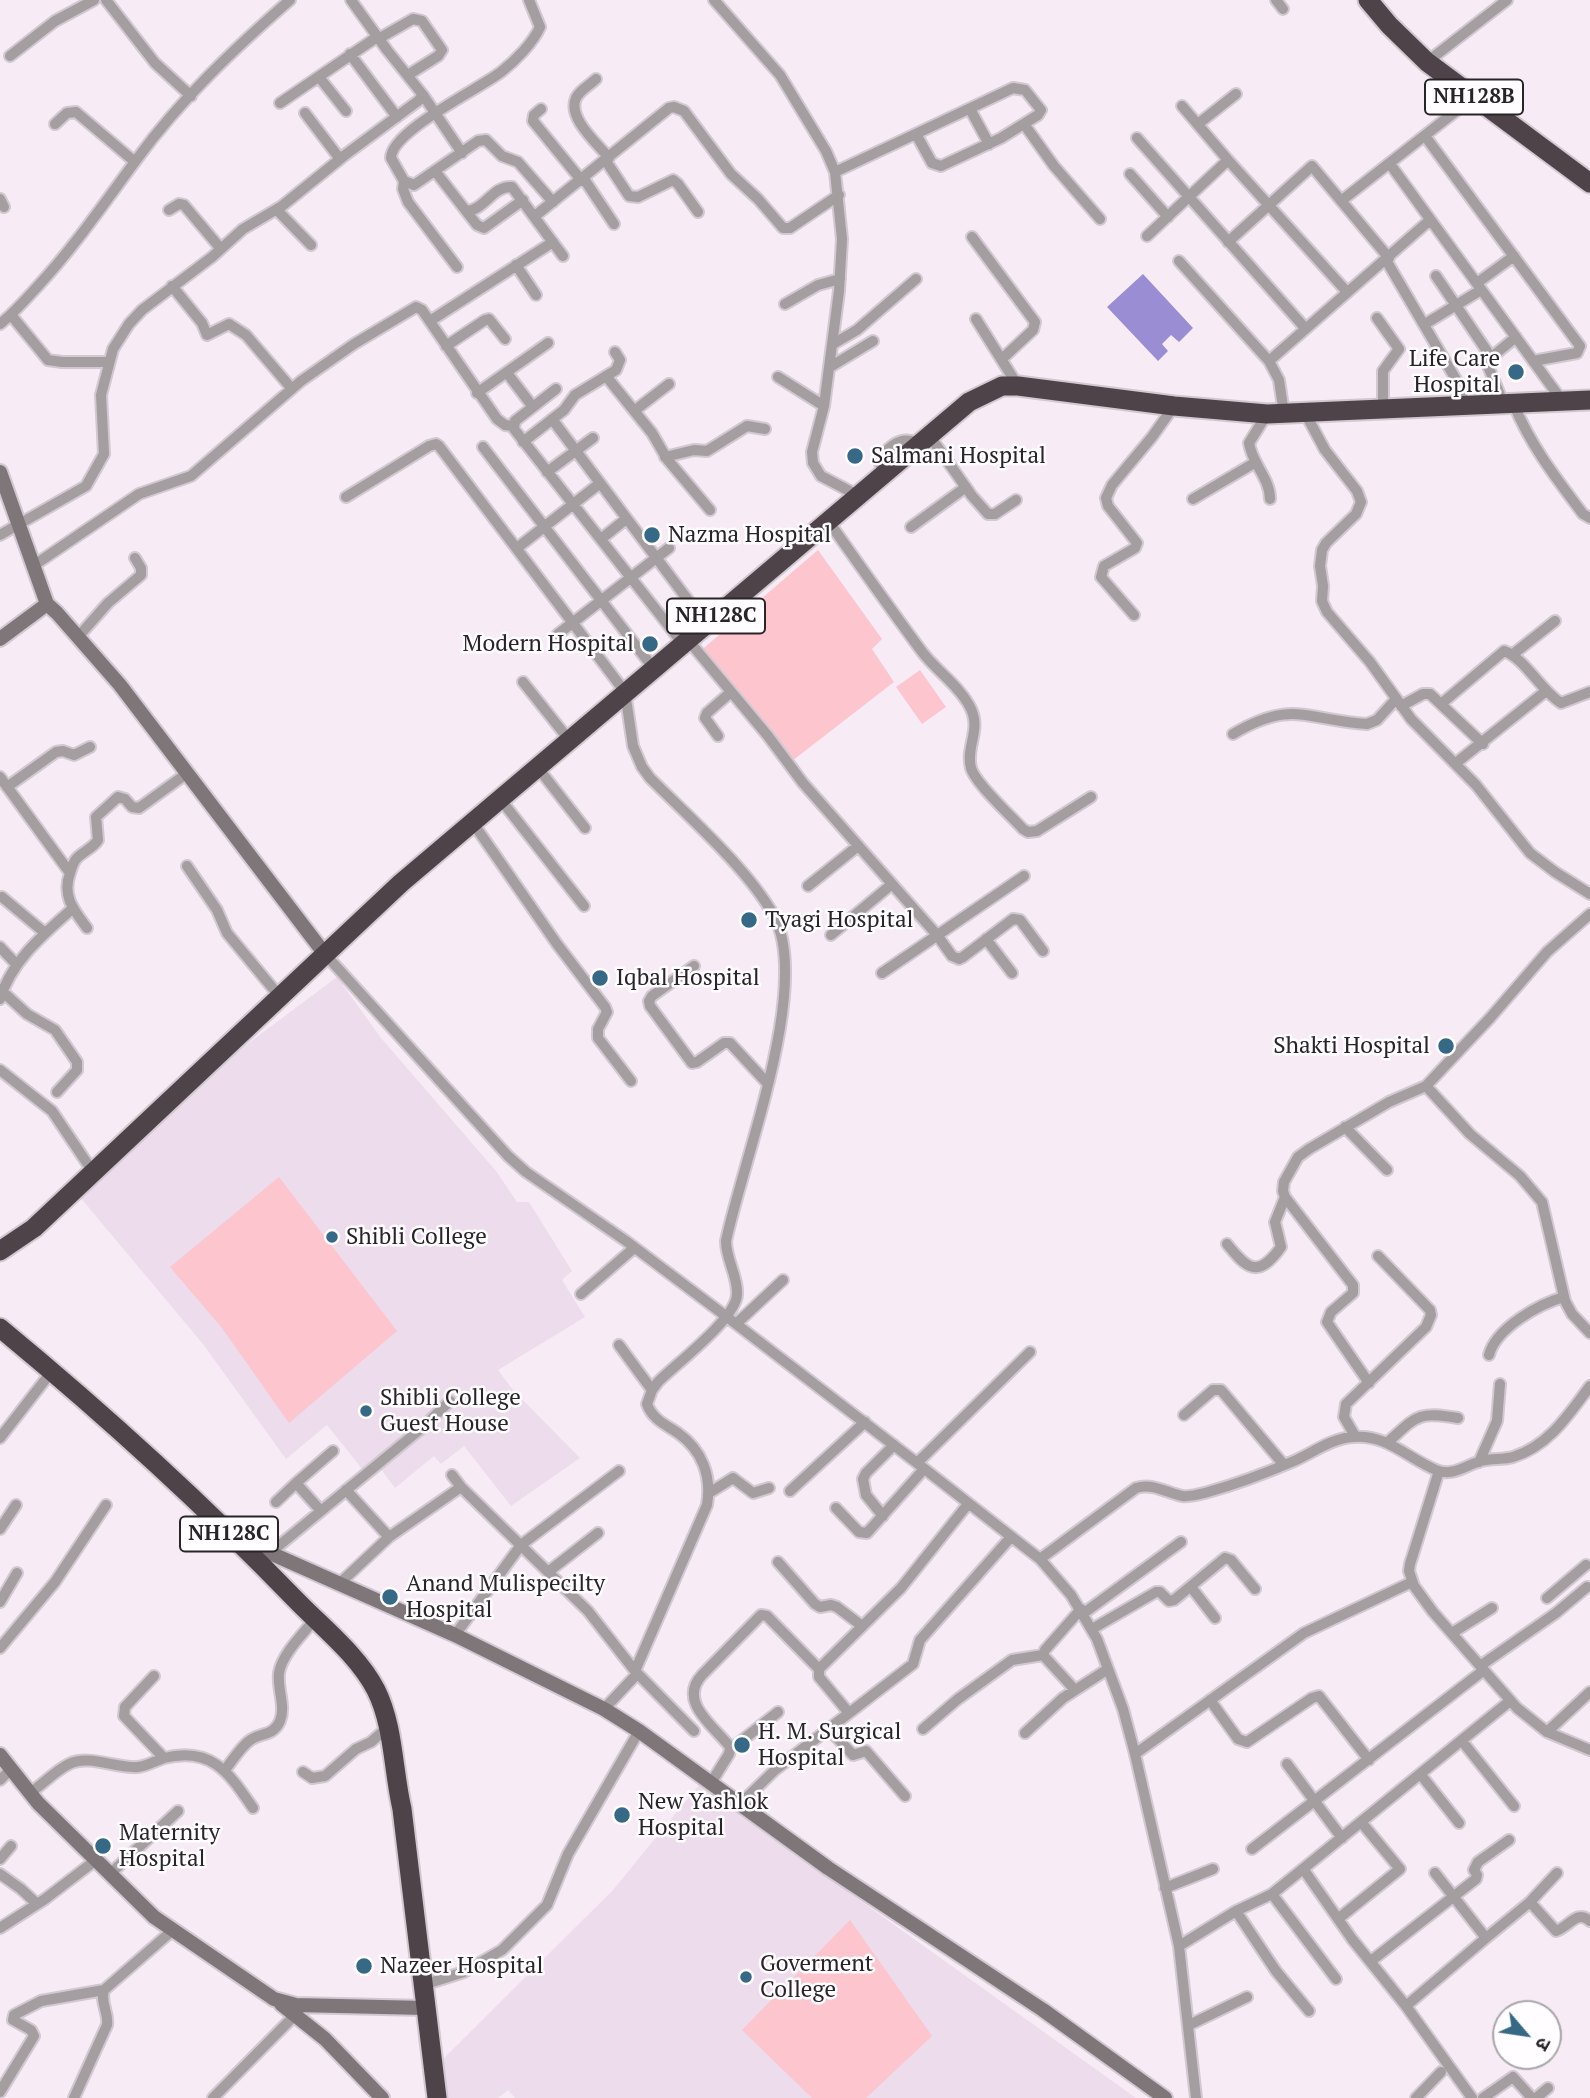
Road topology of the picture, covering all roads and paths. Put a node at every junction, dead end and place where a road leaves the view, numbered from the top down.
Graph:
1 (94, 0) edge
2 (106, 0) edge
3 (290, 0) edge
4 (351, 0) edge
5 (529, 0) edge
6 (714, 0) edge
7 (1368, 0) edge
8 (1507, 0) edge
9 (378, 38) junction
10 (350, 54) junction
11 (10, 56) dead end
12 (1427, 62) junction
13 (408, 75) junction
14 (319, 77) junction
15 (596, 79) dead end
16 (1236, 94) dead end
17 (423, 95) junction
18 (191, 96) junction
19 (1474, 97) junction
20 (280, 103) dead end
21 (1182, 106) dead end
22 (541, 109) dead end
23 (970, 109) junction
24 (346, 111) dead end
25 (304, 113) dead end
26 (435, 113) junction
27 (397, 117) junction
28 (55, 124) dead end
29 (1024, 124) junction
30 (1198, 124) junction
31 (916, 134) junction
32 (1425, 136) junction
33 (1137, 138) dead end
34 (989, 144) junction
35 (462, 153) junction
36 (340, 159) junction
37 (608, 160) junction
38 (1228, 160) junction
39 (135, 162) junction
40 (1390, 164) junction
41 (435, 171) junction
42 (835, 172) junction
43 (1130, 174) dead end
44 (583, 180) junction
45 (404, 181) junction
46 (1590, 183) edge
47 (839, 195) junction
48 (1189, 198) junction
49 (523, 200) junction
50 (1342, 201) junction
51 (553, 202) junction
52 (1268, 204) junction
53 (169, 210) dead end
54 (277, 210) junction
55 (466, 211) junction
56 (698, 212) dead end
57 (535, 216) junction
58 (1168, 217) junction
59 (1101, 219) dead end
60 (1430, 220) junction
61 (614, 223) dead end
62 (1147, 236) dead end
63 (972, 237) dead end
64 (553, 242) junction
65 (1228, 242) junction
66 (311, 245) dead end
67 (221, 249) junction
68 (564, 256) dead end
69 (1514, 256) junction
70 (1387, 259) junction
71 (1178, 261) dead end
72 (516, 265) junction
73 (457, 267) dead end
74 (1436, 276) dead end
75 (840, 279) junction
76 (916, 279) dead end
77 (172, 286) junction
78 (1479, 287) junction
79 (1347, 292) junction
80 (536, 295) dead end
81 (785, 304) dead end
82 (1456, 306) junction
83 (10, 314) junction
84 (1377, 318) dead end
85 (976, 319) dead end
86 (429, 321) junction
87 (0, 324) edge
88 (1425, 324) junction
89 (1305, 328) junction
90 (1516, 337) junction
91 (506, 339) dead end
92 (873, 341) dead end
93 (548, 343) dead end
94 (834, 344) junction
95 (446, 346) junction
96 (615, 352) dead end
97 (1491, 357) junction
98 (1002, 359) junction
99 (1532, 360) junction
100 (1269, 361) junction
101 (109, 362) junction
102 (830, 367) junction
103 (507, 373) junction
104 (606, 376) junction
105 (778, 377) dead end
106 (670, 384) dead end
107 (1018, 386) junction
108 (292, 389) junction
109 (556, 389) dead end
110 (477, 393) junction
111 (1590, 400) edge
112 (1563, 402) junction
113 (1509, 405) junction
114 (1174, 406) junction
115 (533, 407) junction
116 (824, 407) junction
117 (1466, 407) junction
118 (1383, 409) junction
119 (634, 411) junction
120 (1305, 413) junction
121 (1275, 414) junction
122 (552, 419) junction
123 (513, 426) junction
124 (765, 429) dead end
125 (593, 438) dead end
126 (924, 439) junction
127 (523, 442) junction
128 (482, 447) dead end
129 (575, 451) junction
130 (666, 457) junction
131 (1256, 462) junction
132 (547, 472) junction
133 (1, 477) edge
134 (599, 484) junction
135 (965, 487) junction
136 (859, 496) junction
137 (346, 497) dead end
138 (1194, 499) dead end
139 (1269, 499) dead end
140 (1016, 500) dead end
141 (573, 504) junction
142 (710, 510) dead end
143 (1590, 518) edge
144 (626, 519) junction
145 (828, 523) junction
146 (19, 526) junction
147 (544, 527) junction
148 (911, 527) dead end
149 (0, 535) edge
150 (601, 539) junction
151 (517, 548) junction
152 (669, 548) dead end
153 (135, 558) dead end
154 (655, 558) junction
155 (33, 566) junction
156 (631, 577) junction
157 (601, 600) junction
158 (47, 604) junction
159 (1134, 615) dead end
160 (1555, 621) dead end
161 (574, 622) junction
162 (706, 624) junction
163 (558, 634) dead end
164 (78, 637) junction
165 (0, 639) edge
166 (685, 642) junction
167 (1512, 654) junction
168 (653, 669) junction
169 (523, 682) dead end
170 (1546, 691) junction
171 (625, 692) junction
172 (731, 692) junction
173 (1590, 692) edge
174 (1398, 703) junction
175 (1441, 704) junction
176 (1233, 734) dead end
177 (718, 736) dead end
178 (570, 741) junction
179 (1483, 744) junction
180 (90, 747) dead end
181 (1456, 763) junction
182 (538, 768) junction
183 (186, 774) junction
184 (2, 782) edge
185 (1091, 797) dead end
186 (501, 800) junction
187 (473, 822) junction
188 (586, 828) dead end
189 (858, 846) junction
190 (187, 866) dead end
191 (70, 873) junction
192 (1024, 876) dead end
193 (892, 884) junction
194 (808, 886) dead end
195 (1590, 894) edge
196 (2, 897) dead end
197 (584, 906) dead end
198 (72, 909) junction
199 (1590, 914) edge
200 (87, 928) dead end
201 (45, 933) junction
202 (831, 935) dead end
203 (937, 935) junction
204 (986, 939) junction
205 (0, 947) edge
206 (1042, 951) dead end
207 (324, 953) junction
208 (17, 965) junction
209 (694, 966) dead end
210 (882, 973) dead end
211 (1012, 973) dead end
212 (1, 995) edge
213 (280, 997) junction
214 (0, 1070) edge
215 (631, 1081) dead end
216 (768, 1084) junction
217 (1426, 1086) junction
218 (57, 1092) dead end
219 (1345, 1127) junction
220 (1387, 1170) dead end
221 (93, 1172) junction
222 (1285, 1197) junction
223 (1227, 1244) dead end
224 (634, 1248) junction
225 (0, 1251) edge
226 (1378, 1256) dead end
227 (783, 1280) dead end
228 (581, 1294) dead end
229 (1564, 1297) junction
230 (732, 1320) junction
231 (0, 1328) edge
232 (1590, 1333) edge
233 (619, 1345) dead end
234 (1030, 1352) dead end
235 (1489, 1354) dead end
236 (52, 1371) junction
237 (1369, 1383) junction
238 (1500, 1384) dead end
239 (1590, 1386) edge
240 (652, 1390) junction
241 (450, 1401) dead end
242 (1184, 1415) dead end
243 (1458, 1418) dead end
244 (864, 1422) junction
245 (1355, 1436) junction
246 (0, 1438) edge
247 (1387, 1443) junction
248 (894, 1445) junction
249 (333, 1451) dead end
250 (1479, 1462) junction
251 (1284, 1465) junction
252 (921, 1466) junction
253 (619, 1471) dead end
254 (1438, 1471) junction
255 (452, 1475) dead end
256 (296, 1483) junction
257 (461, 1487) junction
258 (769, 1488) dead end
259 (346, 1490) junction
260 (790, 1491) dead end
261 (709, 1493) junction
262 (276, 1502) dead end
263 (968, 1504) junction
264 (16, 1505) dead end
265 (106, 1505) dead end
266 (836, 1508) dead end
267 (321, 1511) junction
268 (883, 1516) junction
269 (0, 1528) edge
270 (598, 1533) dead end
271 (389, 1537) junction
272 (1011, 1537) junction
273 (1181, 1542) dead end
274 (521, 1545) junction
275 (260, 1554) junction
276 (1040, 1559) junction
277 (778, 1562) dead end
278 (1586, 1565) dead end
279 (548, 1572) junction
280 (18, 1573) dead end
281 (1412, 1582) junction
282 (339, 1584) junction
283 (1191, 1587) junction
284 (1587, 1587) dead end
285 (1255, 1589) dead end
286 (1558, 1590) junction
287 (1547, 1598) dead end
288 (0, 1602) edge
289 (1567, 1603) junction
290 (1492, 1608) dead end
291 (1082, 1611) junction
292 (1215, 1618) dead end
293 (315, 1619) junction
294 (862, 1626) junction
295 (1092, 1629) junction
296 (1452, 1633) junction
297 (455, 1635) junction
298 (1, 1645) edge
299 (1043, 1656) junction
300 (1482, 1668) junction
301 (819, 1669) junction
302 (1108, 1669) junction
303 (635, 1671) junction
304 (154, 1676) dead end
305 (1075, 1690) junction
306 (1590, 1692) edge
307 (1210, 1700) junction
308 (1510, 1701) junction
309 (604, 1709) junction
310 (778, 1712) dead end
311 (849, 1713) junction
312 (388, 1727) junction
313 (830, 1729) junction
314 (923, 1730) dead end
315 (639, 1731) junction
316 (694, 1731) dead end
317 (1547, 1732) junction
318 (1025, 1733) dead end
319 (1462, 1741) junction
320 (1590, 1750) edge
321 (730, 1751) junction
322 (1135, 1754) junction
323 (0, 1755) edge
324 (164, 1758) junction
325 (1369, 1760) junction
326 (1287, 1764) dead end
327 (11, 1769) junction
328 (225, 1770) junction
329 (303, 1772) dead end
330 (1420, 1774) junction
331 (0, 1780) edge
332 (395, 1781) junction
333 (710, 1783) junction
334 (30, 1793) junction
335 (905, 1796) dead end
336 (1314, 1802) junction
337 (740, 1804) junction
338 (1514, 1806) dead end
339 (253, 1808) dead end
340 (178, 1811) dead end
341 (1361, 1822) junction
342 (1459, 1823) dead end
343 (1342, 1838) junction
344 (1509, 1840) dead end
345 (11, 1846) dead end
346 (1252, 1849) dead end
347 (0, 1859) edge
348 (96, 1860) junction
349 (1213, 1869) dead end
350 (1304, 1870) junction
351 (1435, 1873) dead end
352 (1556, 1873) dead end
353 (0, 1874) edge
354 (110, 1874) junction
355 (1165, 1888) junction
356 (1272, 1894) junction
357 (1453, 1896) junction
358 (1530, 1902) junction
359 (37, 1904) junction
360 (1236, 1911) junction
361 (1338, 1919) junction
362 (1590, 1922) edge
363 (0, 1928) edge
364 (170, 1929) junction
365 (1486, 1938) junction
366 (1179, 1946) junction
367 (1371, 1961) junction
368 (1336, 1979) dead end
369 (424, 1985) junction
370 (104, 1990) junction
371 (1247, 1997) dead end
372 (274, 1999) junction
373 (1406, 2006) junction
374 (421, 2008) junction
375 (1309, 2011) dead end
376 (295, 2015) junction
377 (1189, 2025) junction
378 (1441, 2072) dead end
379 (1548, 2088) dead end
380 (0, 2092) edge
381 (74, 2098) edge
382 (213, 2098) edge
383 (382, 2098) edge
384 (428, 2098) edge
385 (437, 2098) edge
386 (1165, 2098) edge
387 (1196, 2098) edge
388 (1416, 2098) edge
389 (1472, 2098) edge
390 (1483, 2098) edge
391 (1534, 2098) edge

1 - 11 street
2 - 18 street
3 - 18 street
4 - 9 street
5 - 26 street
6 - 42 street
7 - 12 highway, NH128B
8 - 12 street
9 - 10 street
9 - 13 street
9 - 13 street
10 - 14 street
10 - 27 street
12 - 19 highway, NH128B
13 - 17 street
14 - 20 street
14 - 24 street
15 - 37 street
16 - 30 street
17 - 26 street
17 - 27 street
18 - 39 street
19 - 32 street
19 - 46 highway, NH128B
21 - 30 street
22 - 44 street
23 - 29 street
23 - 31 street
23 - 34 street
25 - 36 street
26 - 35 street
26 - 45 street
27 - 36 street
28 - 39 street
29 - 34 street
29 - 59 street
30 - 38 street
31 - 34 street
31 - 42 street
32 - 40 street
32 - 69 street
33 - 48 street
35 - 41 street
35 - 51 street
36 - 54 street
37 - 44 street
37 - 47 street
37 - 56 street
38 - 48 street
38 - 52 street
39 - 83 street
40 - 50 street
40 - 60 street
41 - 45 street
41 - 55 street
42 - 47 street
43 - 58 street
44 - 51 street
44 - 61 street
45 - 73 street
47 - 75 street
48 - 58 street
48 - 65 street
49 - 55 street
49 - 55 street
49 - 57 street
50 - 52 street
50 - 70 street
51 - 57 street
52 - 65 street
52 - 79 street
53 - 67 street
54 - 66 street
54 - 67 street
57 - 64 street
58 - 62 street
60 - 70 street
60 - 78 street
63 - 98 street
64 - 68 street
64 - 72 street
65 - 89 street
67 - 77 street
69 - 78 street
69 - 99 street
70 - 79 street
70 - 88 street
71 - 100 street
72 - 80 street
72 - 86 street
74 - 82 street
75 - 81 street
75 - 94 street
76 - 94 street
77 - 101 street
77 - 108 street
78 - 82 street
78 - 90 street
79 - 89 street
82 - 88 street
82 - 97 street
83 - 87 street
83 - 101 street
84 - 118 street
85 - 98 street
86 - 95 street
86 - 108 street
88 - 117 street
89 - 100 street
90 - 97 street
90 - 99 street
91 - 95 street
92 - 102 street
93 - 103 street
94 - 102 street
95 - 110 street
96 - 104 street
97 - 113 street
98 - 107 street
99 - 112 street
100 - 121 street
101 - 146 street
102 - 116 street
103 - 110 street
103 - 115 street
104 - 119 street
104 - 122 street
105 - 116 street
106 - 119 street
107 - 114 highway, NH128C
107 - 126 highway, NH128C
108 - 155 street
109 - 115 street
110 - 123 street
111 - 112 highway, NH128C
112 - 113 highway, NH128C
113 - 117 highway, NH128C
113 - 143 street
114 - 121 highway, NH128C
114 - 159 street
115 - 123 street
116 - 136 street
117 - 118 highway, NH128C
118 - 120 highway, NH128C
119 - 130 street
120 - 121 highway, NH128C
120 - 174 street
121 - 131 street
122 - 127 street
122 - 129 street
123 - 127 street
124 - 130 street
125 - 129 street
126 - 135 street
126 - 136 highway, NH128C
127 - 132 street
128 - 147 street
129 - 132 street
129 - 134 street
130 - 142 street
131 - 138 street
131 - 139 street
132 - 141 street
133 - 146 street
134 - 141 street
134 - 144 street
135 - 140 street
135 - 148 street
136 - 145 highway, NH128C
137 - 151 street
141 - 147 street
141 - 150 street
144 - 150 street
144 - 154 street
145 - 162 highway, NH128C
145 - 185 street
146 - 149 street
146 - 155 street
147 - 151 street
147 - 157 street
150 - 156 street
151 - 161 street
152 - 154 street
153 - 164 street
154 - 156 street
154 - 162 street
155 - 158 street
156 - 157 street
156 - 166 street
157 - 161 street
157 - 168 street
158 - 164 street
158 - 165 street
160 - 167 street
161 - 163 street
161 - 171 street
162 - 166 highway, NH128C
164 - 183 street
166 - 168 highway, NH128C
166 - 172 street
167 - 170 street
167 - 175 street
168 - 171 highway, NH128C
169 - 178 street
170 - 173 street
170 - 179 street
171 - 178 highway, NH128C
171 - 216 street
172 - 177 street
172 - 189 street
174 - 175 street
174 - 176 street
174 - 181 street
175 - 179 street
178 - 182 highway, NH128C
179 - 181 street
180 - 184 street
181 - 195 street
182 - 186 highway, NH128C
182 - 188 street
183 - 191 street
183 - 207 street
184 - 191 street
186 - 187 highway, NH128C
186 - 197 street
187 - 207 highway, NH128C
187 - 215 street
189 - 193 street
189 - 194 street
190 - 213 street
191 - 198 street
192 - 203 street
193 - 202 street
193 - 203 street
196 - 201 street
198 - 200 street
198 - 201 street
199 - 217 street
201 - 208 street
203 - 204 street
203 - 210 street
204 - 206 street
204 - 211 street
205 - 208 street
207 - 213 highway, NH128C
207 - 224 street
208 - 212 street
209 - 216 street
212 - 218 street
213 - 221 highway, NH128C
214 - 221 street
216 - 230 street
217 - 219 street
217 - 229 street
219 - 220 street
219 - 222 street
221 - 225 highway, NH128C
222 - 223 street
222 - 237 street
224 - 228 street
224 - 230 street
226 - 237 street
227 - 230 street
229 - 232 street
229 - 235 street
230 - 240 street
230 - 244 street
231 - 236 highway, NH128C
233 - 240 street
234 - 252 street
236 - 246 street
236 - 275 highway, NH128C
237 - 245 street
238 - 250 street
239 - 250 street
240 - 261 street
241 - 259 street
242 - 251 street
243 - 247 street
244 - 248 street
244 - 260 street
245 - 247 street
245 - 251 street
247 - 254 street
248 - 252 street
248 - 268 street
249 - 256 street
250 - 254 street
251 - 276 street
252 - 263 street
252 - 268 street
253 - 274 street
254 - 281 street
255 - 257 street
256 - 262 street
256 - 267 street
257 - 271 street
257 - 274 street
258 - 261 street
259 - 267 street
259 - 271 street
261 - 303 street
263 - 272 street
263 - 294 street
264 - 269 street
265 - 298 street
266 - 268 street
267 - 275 street
270 - 279 street
271 - 282 street
272 - 276 street
272 - 311 street
273 - 291 street
274 - 279 street
274 - 297 street
275 - 282 street
275 - 293 highway, NH128C
276 - 291 street
277 - 294 street
278 - 286 street
279 - 303 street
280 - 288 street
281 - 296 street
281 - 307 street
282 - 297 street
283 - 285 street
283 - 292 street
283 - 295 street
284 - 289 street
286 - 287 street
286 - 289 street
289 - 300 street
290 - 296 street
291 - 295 street
291 - 299 street
293 - 312 highway, NH128C
293 - 328 street
294 - 301 street
295 - 302 street
296 - 300 street
297 - 309 street
299 - 305 street
299 - 314 street
300 - 308 street
300 - 325 street
301 - 311 street
301 - 321 street
302 - 305 street
302 - 322 street
303 - 309 street
303 - 316 street
304 - 324 street
305 - 318 street
306 - 317 street
307 - 322 street
307 - 325 street
308 - 317 street
308 - 319 street
309 - 315 street
310 - 321 street
311 - 313 street
312 - 329 street
312 - 332 highway, NH128C
313 - 335 street
313 - 337 street
315 - 333 street
315 - 369 street
317 - 320 street
319 - 330 street
319 - 338 street
321 - 333 street
322 - 355 street
323 - 327 street
324 - 328 street
324 - 334 street
325 - 336 street
326 - 336 street
327 - 331 street
327 - 334 street
328 - 339 street
330 - 341 street
330 - 342 street
332 - 369 highway, NH128C
332 - 374 highway, NH128C
333 - 337 street
334 - 348 street
336 - 343 street
336 - 346 street
337 - 386 street
340 - 354 street
341 - 343 street
341 - 361 street
343 - 350 street
344 - 357 street
345 - 347 street
348 - 354 street
348 - 359 street
349 - 355 street
350 - 356 street
350 - 361 street
351 - 357 street
352 - 358 street
353 - 359 street
354 - 364 street
355 - 366 street
356 - 360 street
356 - 368 street
357 - 365 street
357 - 367 street
358 - 362 street
358 - 365 street
359 - 363 street
360 - 366 street
360 - 375 street
361 - 367 street
364 - 370 street
364 - 372 street
365 - 373 street
366 - 377 street
367 - 373 street
369 - 374 highway, NH128C
370 - 380 street
370 - 381 street
371 - 377 street
372 - 374 street
372 - 376 street
373 - 389 street
374 - 384 highway, NH128C
374 - 385 highway, NH128C
376 - 382 street
376 - 383 street
377 - 387 street
378 - 388 street
379 - 391 street
390 - 391 street

